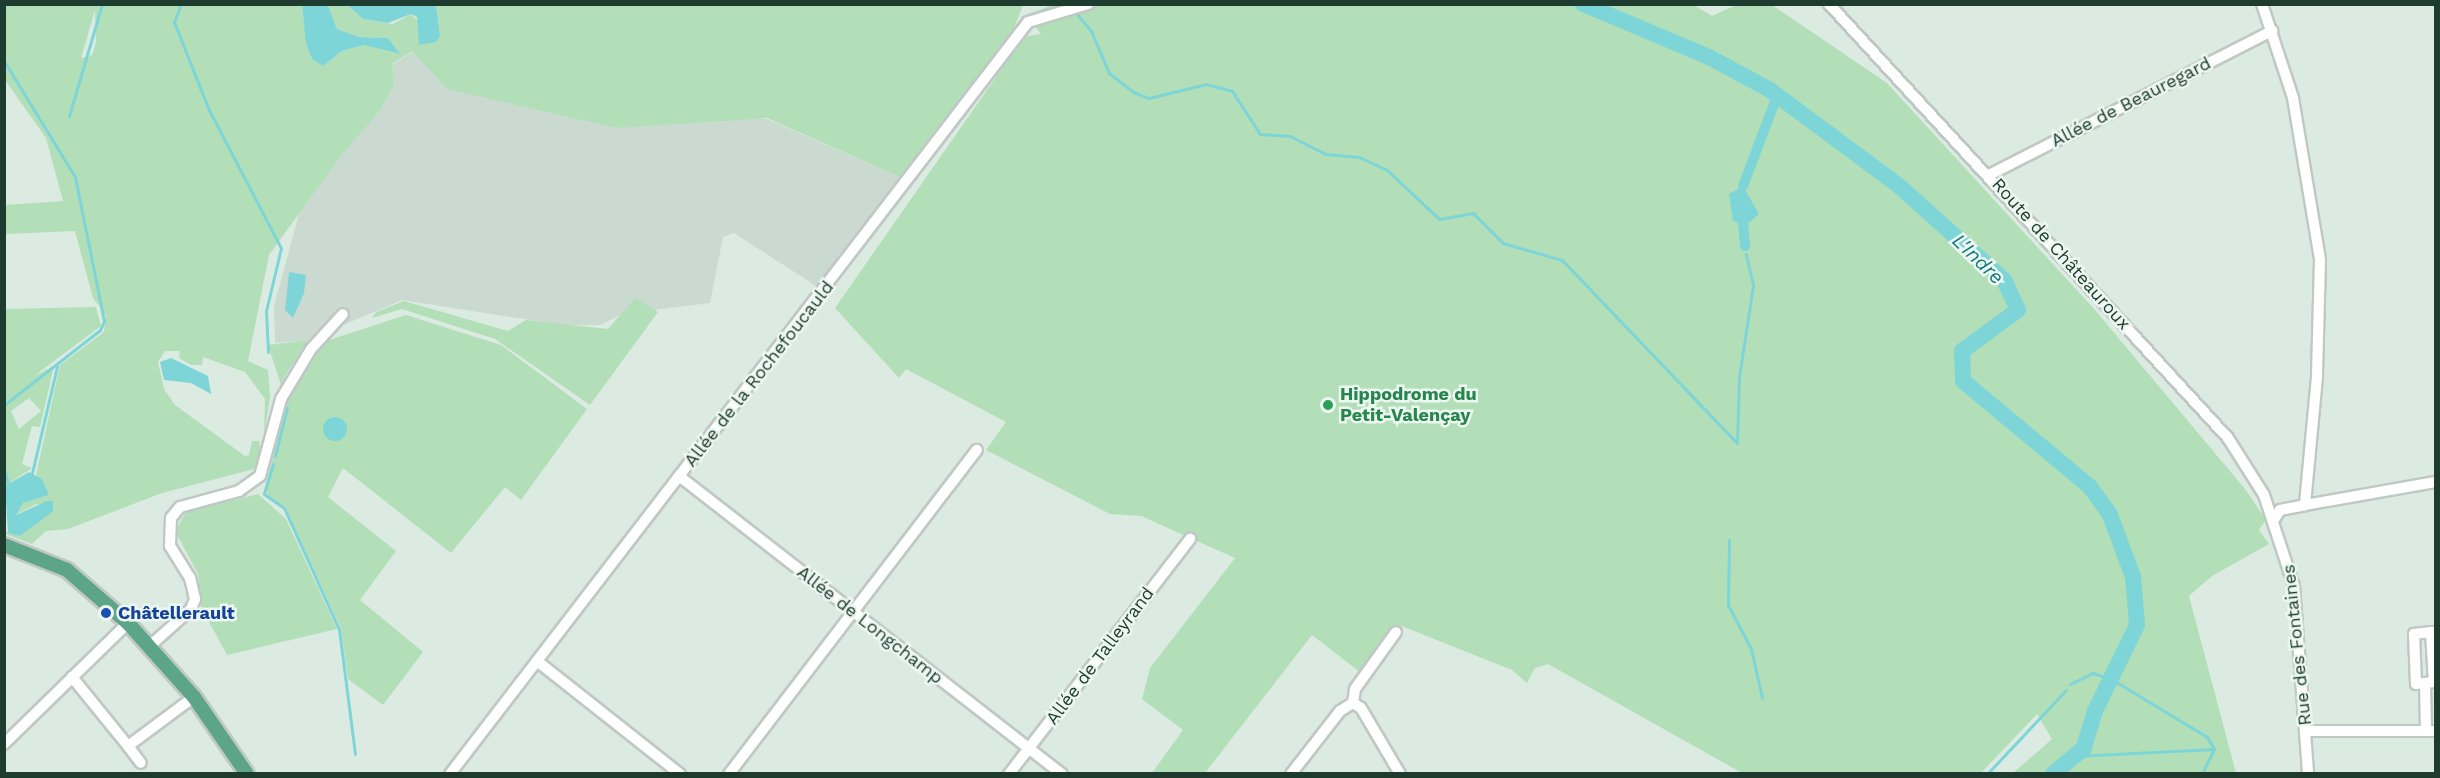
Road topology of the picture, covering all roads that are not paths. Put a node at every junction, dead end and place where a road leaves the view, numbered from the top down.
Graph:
1 (1088, 4) edge
2 (1829, 4) edge
3 (2262, 4) edge
4 (2272, 31) junction
5 (1989, 175) junction
6 (343, 314) dead end
7 (977, 450) dead end
8 (679, 476) junction
9 (2436, 482) edge
10 (2305, 505) junction
11 (2276, 518) junction
12 (1190, 539) dead end
13 (4, 545) edge
14 (854, 613) junction
15 (128, 623) junction
16 (1396, 632) dead end
17 (2433, 632) edge
18 (151, 645) junction
19 (537, 661) junction
20 (72, 677) junction
21 (2425, 683) junction
22 (194, 697) junction
23 (1353, 703) junction
24 (2306, 731) junction
25 (2431, 731) edge
26 (4, 744) edge
27 (128, 746) junction
28 (1030, 748) junction
29 (141, 763) dead end
30 (246, 773) edge
31 (450, 774) edge
32 (680, 774) edge
33 (729, 774) edge
34 (1009, 774) edge
35 (1062, 774) edge
36 (1292, 774) edge
37 (1400, 774) edge
38 (2308, 774) edge

1 - 8 street, Allée de la Rochefoucauld
2 - 5 street, Route de Châteauroux
3 - 4 street
4 - 5 street, Allée de Beauregard
4 - 10 street
5 - 11 street, Route de Châteauroux
6 - 18 street
7 - 14 street
8 - 14 street, Allée de Longchamp
8 - 19 street, Allée de la Rochefoucauld
9 - 10 street
10 - 11 street
11 - 24 street, Rue des Fontaines
12 - 28 street, Allée de Talleyrand
13 - 15 main road
14 - 28 street, Allée de Longchamp
14 - 33 street
15 - 18 main road
15 - 20 street
16 - 23 street
17 - 21 street
17 - 21 street
18 - 22 main road
19 - 31 street, Allée de la Rochefoucauld
19 - 32 street
20 - 26 street
20 - 27 street
21 - 25 street
22 - 27 street
22 - 30 main road
23 - 36 street
23 - 37 street
24 - 25 street
24 - 38 street, Rue des Fontaines
27 - 29 street
28 - 34 street, Allée de Talleyrand
28 - 35 street, Allée de Longchamp

